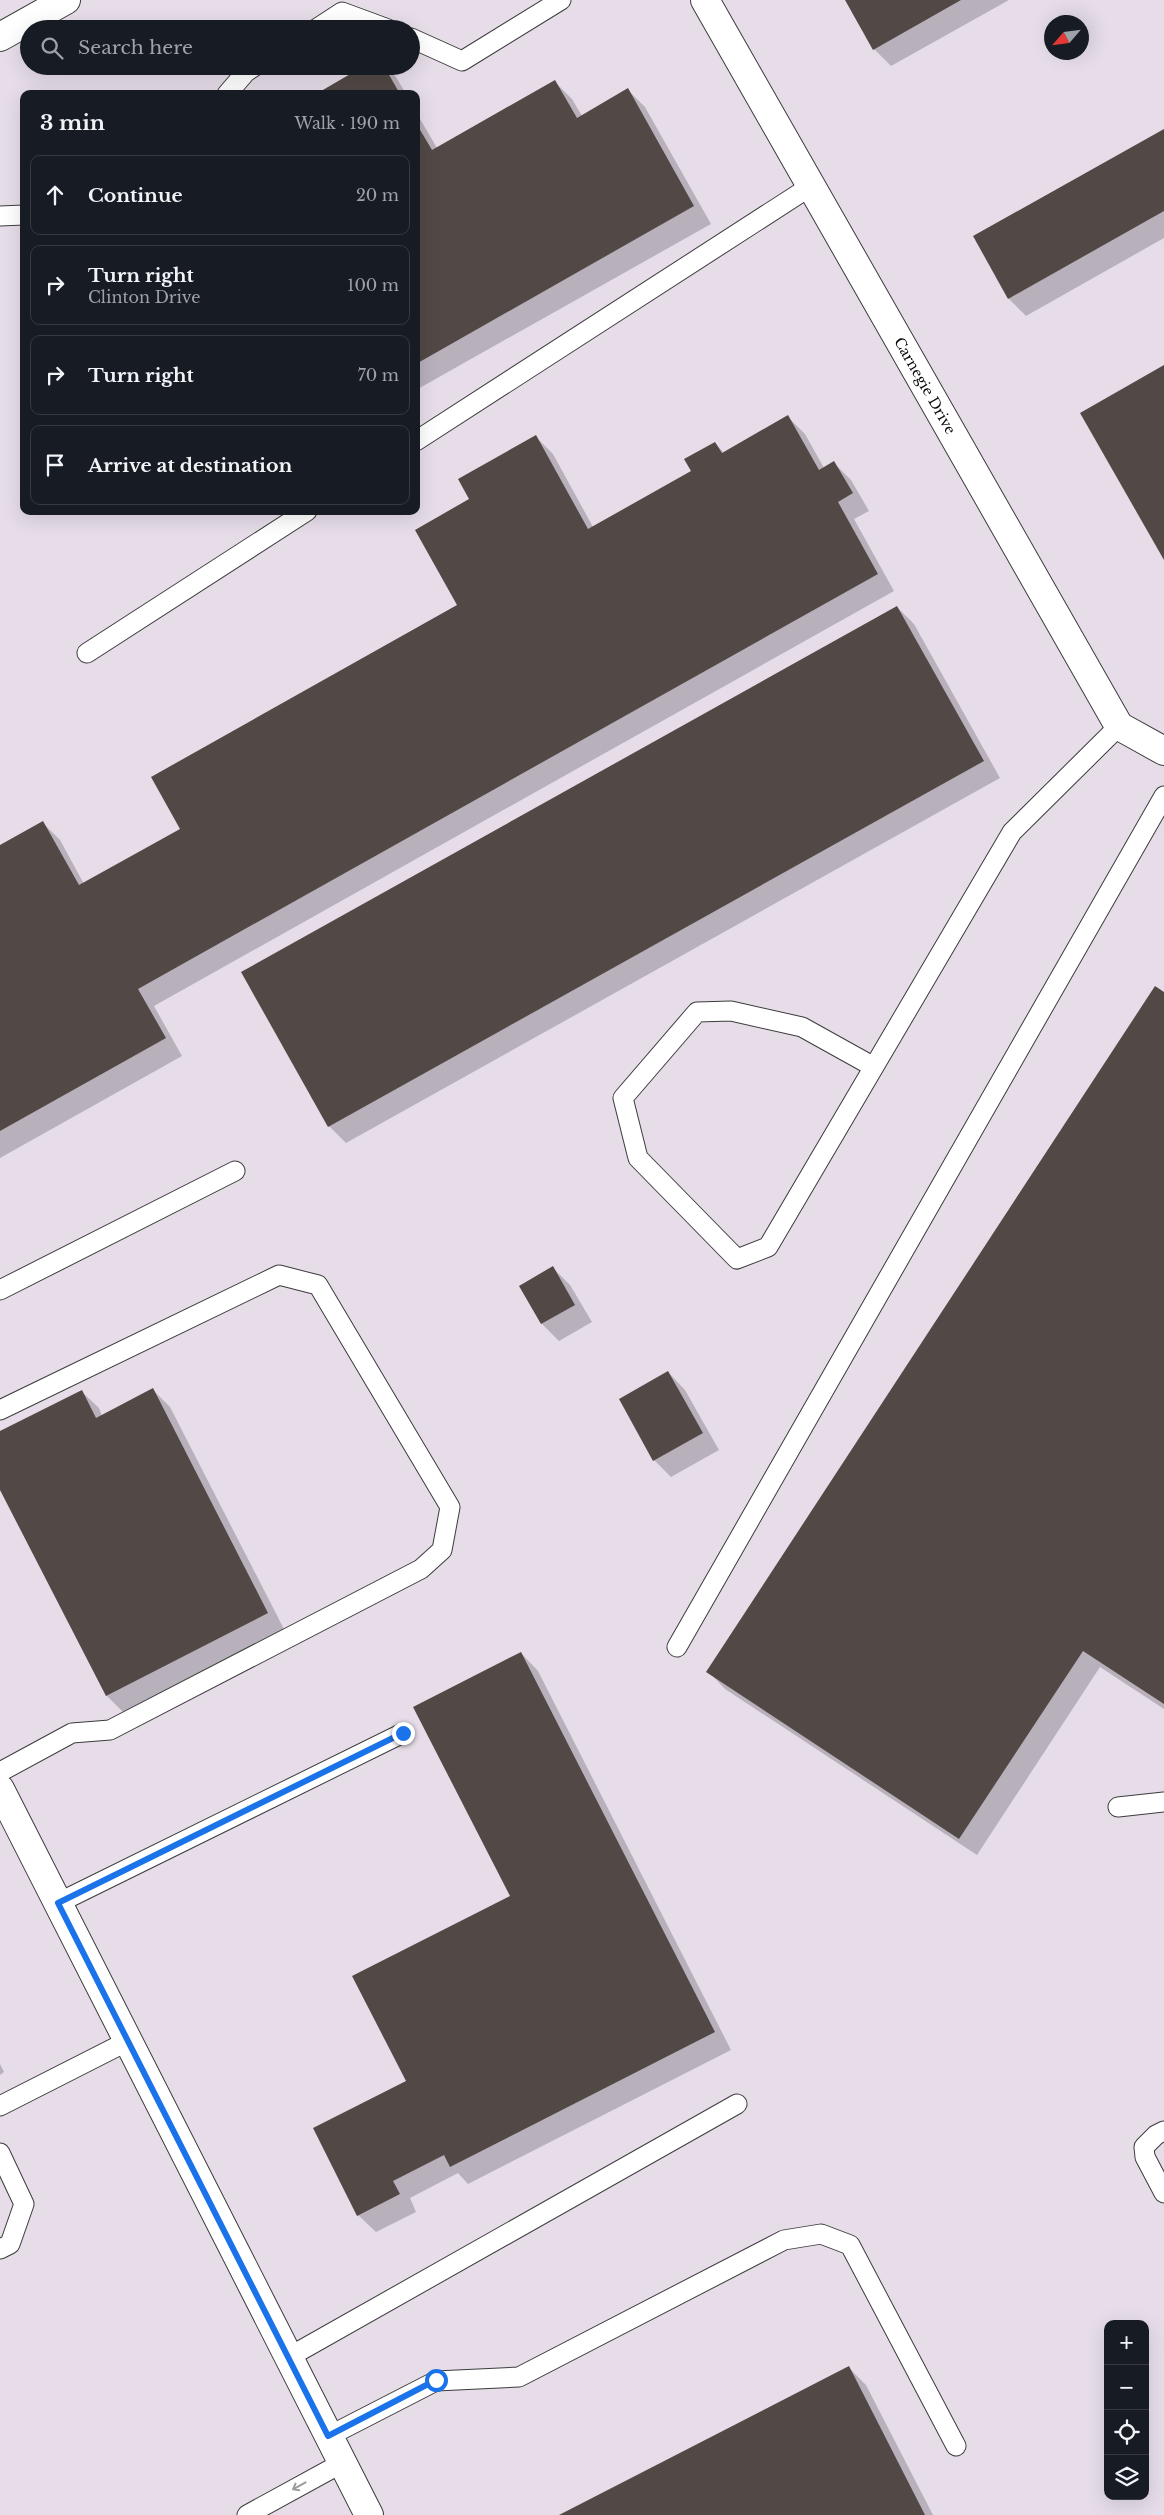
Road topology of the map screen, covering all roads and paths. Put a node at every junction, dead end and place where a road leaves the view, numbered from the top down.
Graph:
1 (66, 0) edge
2 (561, 0) edge
3 (705, 0) edge
4 (339, 6) edge
5 (30, 20) edge
6 (325, 20) edge
7 (369, 20) edge
8 (20, 26) edge
9 (0, 37) edge
10 (420, 42) edge
11 (243, 75) edge
12 (230, 90) edge
13 (811, 186) junction
14 (20, 215) edge
15 (0, 216) edge
16 (420, 438) edge
17 (302, 515) edge
18 (87, 653) dead end
19 (1119, 726) junction
20 (1164, 751) edge
21 (1164, 796) edge
22 (874, 1068) junction
23 (235, 1171) dead end
24 (0, 1290) edge
25 (0, 1410) edge
26 (677, 1647) dead end
27 (403, 1733) dead end
28 (0, 1772) edge
29 (0, 1789) edge
30 (1164, 1802) edge
31 (1118, 1807) dead end
32 (58, 1903) junction
33 (128, 2041) junction
34 (737, 2104) dead end
35 (0, 2106) edge
36 (1164, 2131) edge
37 (0, 2153) edge
38 (1164, 2193) edge
39 (0, 2249) edge
40 (289, 2358) junction
41 (328, 2436) junction
42 (956, 2446) dead end
43 (342, 2463) junction
44 (247, 2515) edge
45 (368, 2515) edge

1 - 5 street
2 - 10 lane
3 - 13 street, Carnegie Drive
4 - 6 lane
4 - 7 lane
8 - 9 street
11 - 12 lane
13 - 16 lane
13 - 19 street, Carnegie Drive
14 - 15 lane
17 - 18 lane
19 - 20 street
19 - 22 lane
21 - 26 lane
22 - 22 lane
23 - 24 lane
25 - 28 lane
27 - 32 lane
29 - 32 street
30 - 31 lane
32 - 33 street
33 - 35 lane
33 - 40 street
34 - 40 lane
36 - 38 lane
37 - 39 lane
40 - 41 street
41 - 42 lane
41 - 43 street
43 -> 44 lane
43 - 45 street

